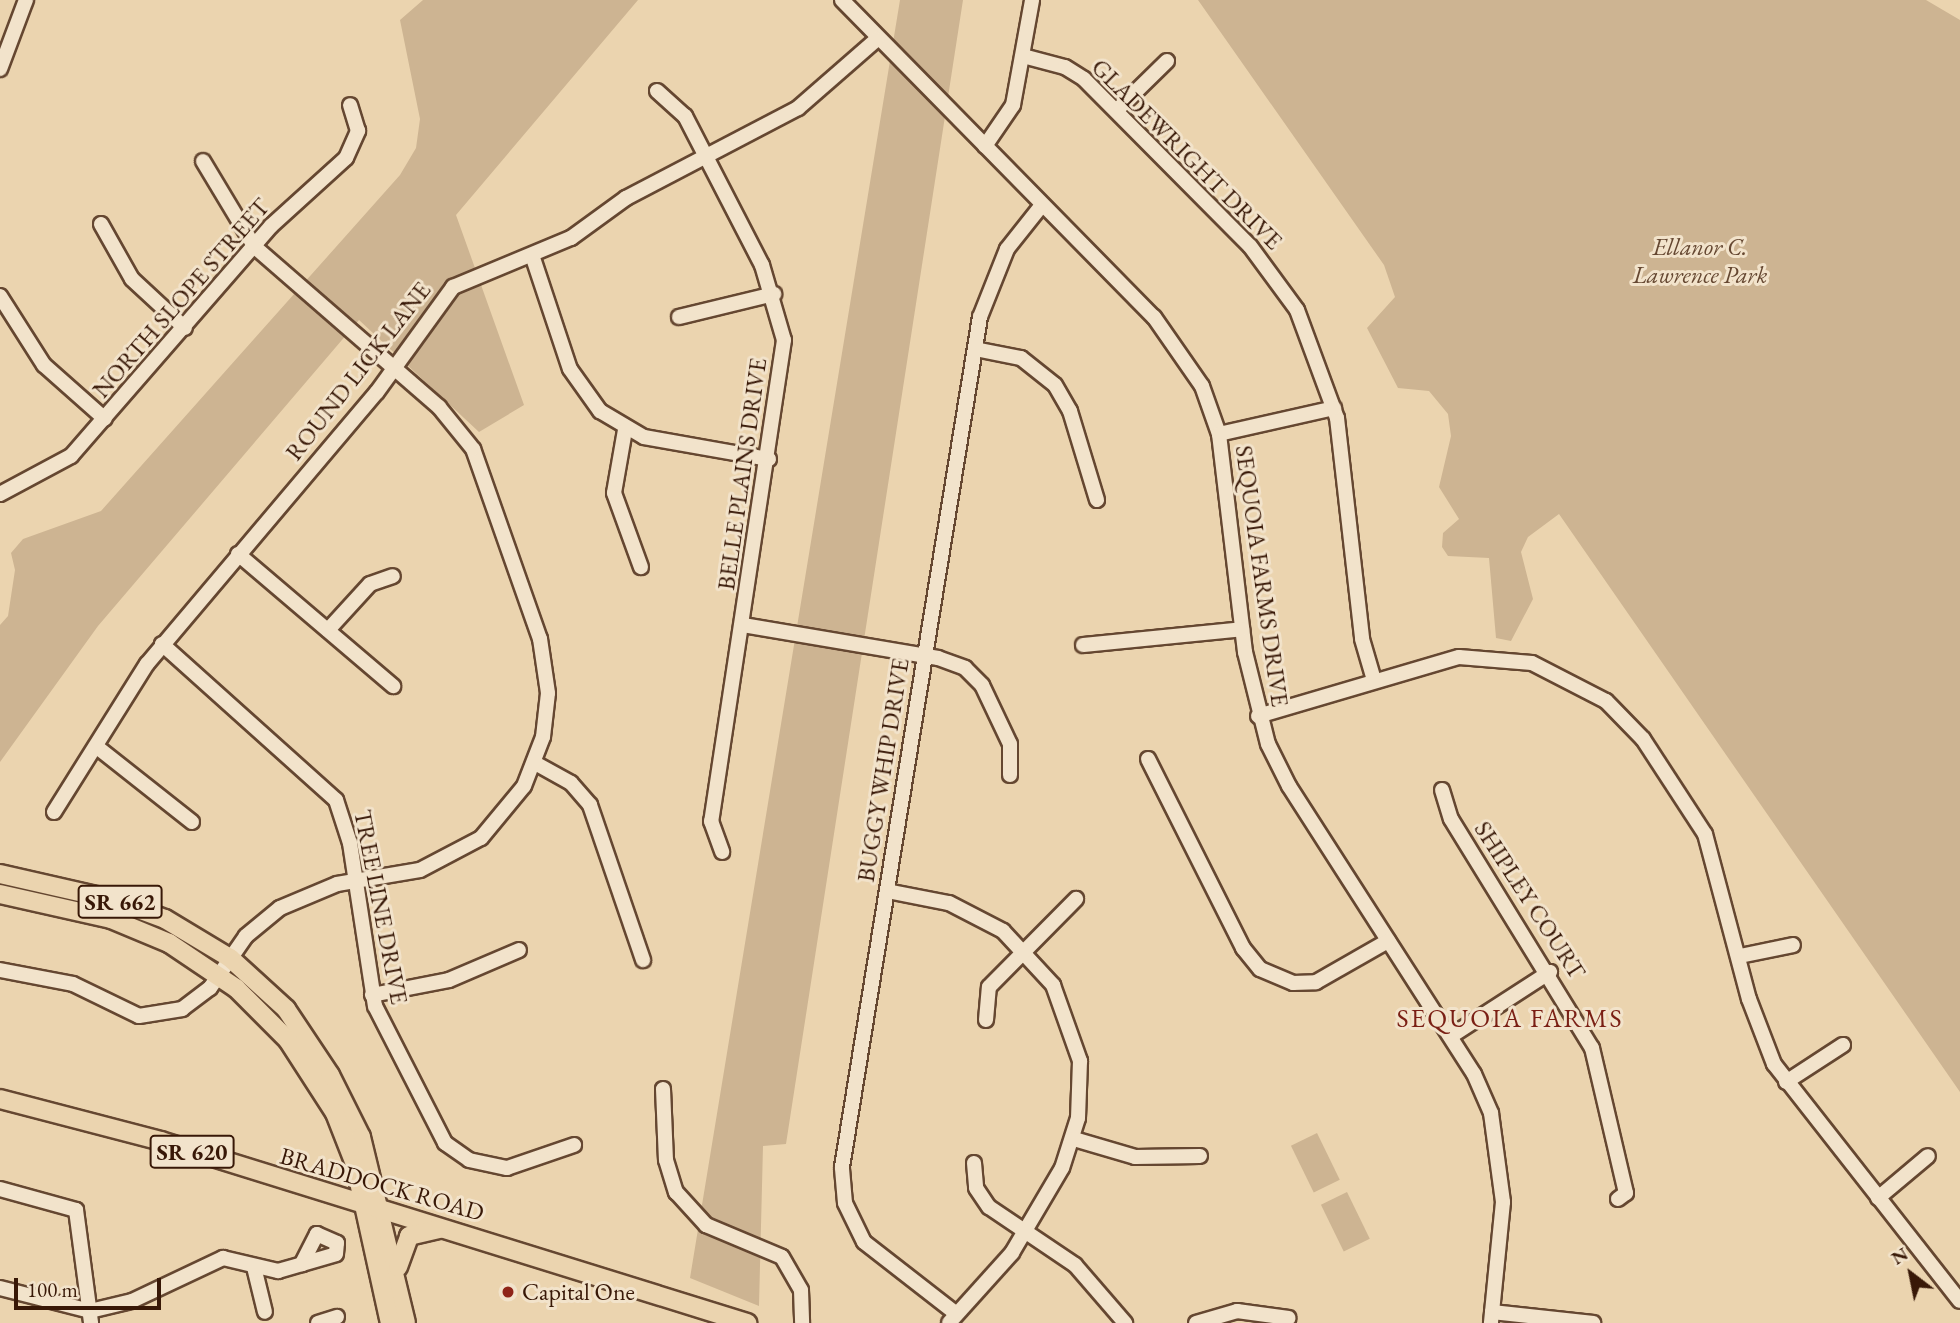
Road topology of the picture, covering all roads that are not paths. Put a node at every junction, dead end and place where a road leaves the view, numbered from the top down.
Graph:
1 (26, 0) edge
2 (842, 0) edge
3 (1032, 0) edge
4 (877, 39) junction
5 (1023, 56) junction
6 (1167, 61) dead end
7 (0, 69) edge
8 (657, 91) dead end
9 (350, 104) dead end
10 (1117, 110) junction
11 (985, 146) junction
12 (706, 156) junction
13 (203, 161) dead end
14 (1042, 205) junction
15 (101, 224) dead end
16 (254, 246) junction
17 (532, 255) junction
18 (774, 294) junction
19 (0, 296) edge
20 (679, 317) dead end
21 (185, 328) junction
22 (975, 349) junction
23 (396, 368) junction
24 (1334, 408) junction
25 (105, 419) junction
26 (625, 430) junction
27 (1219, 434) junction
28 (769, 459) junction
29 (0, 494) edge
30 (1097, 500) dead end
31 (239, 554) junction
32 (642, 567) dead end
33 (393, 576) dead end
34 (743, 625) junction
35 (1242, 629) junction
36 (328, 630) junction
37 (162, 644) junction
38 (1083, 645) dead end
39 (925, 656) junction
40 (1374, 680) junction
41 (393, 687) dead end
42 (1258, 716) junction
43 (97, 747) junction
44 (1148, 759) dead end
45 (535, 763) junction
46 (1010, 775) dead end
47 (1442, 790) dead end
48 (54, 813) dead end
49 (192, 822) dead end
50 (722, 852) dead end
51 (0, 874) edge
52 (356, 882) junction
53 (887, 891) junction
54 (0, 894) edge
55 (1076, 899) dead end
56 (1388, 941) junction
57 (1793, 945) dead end
58 (519, 950) dead end
59 (1025, 950) junction
60 (1740, 956) junction
61 (230, 958) junction
62 (643, 960) dead end
63 (0, 970) edge
64 (1550, 972) junction
65 (218, 975) junction
66 (372, 995) junction
67 (986, 1020) dead end
68 (1451, 1036) junction
69 (1843, 1045) dead end
70 (1786, 1082) junction
71 (663, 1089) dead end
72 (0, 1099) edge
73 (1074, 1139) junction
74 (574, 1144) dead end
75 (1199, 1156) dead end
76 (1928, 1156) dead end
77 (974, 1163) dead end
78 (0, 1189) edge
79 (1622, 1196) dead end
80 (1878, 1198) junction
81 (363, 1204) junction
82 (382, 1210) junction
83 (450, 1229) junction
84 (1026, 1233) junction
85 (302, 1264) dead end
86 (254, 1267) junction
87 (397, 1278) junction
88 (0, 1288) edge
89 (1960, 1301) edge
90 (265, 1312) dead end
91 (91, 1317) edge
92 (337, 1317) dead end
93 (952, 1318) edge
94 (1289, 1318) dead end
95 (1492, 1318) edge
96 (318, 1323) edge
97 (390, 1323) edge
98 (406, 1323) edge
99 (747, 1323) edge
100 (802, 1323) edge
101 (1125, 1323) edge
102 (1196, 1323) edge
103 (1593, 1323) edge

1 - 7 street
2 - 4 street, SEQUOIA FARMS DRIVE
3 - 5 street
4 - 11 street, SEQUOIA FARMS DRIVE
4 - 12 street, ROUND LICK LANE
5 - 10 street, GLADEWRIGHT DRIVE
5 - 11 street
6 - 10 street
8 - 12 street, BELLE PLAINS DRIVE
9 - 16 street, NORTH SLOPE STREET
10 - 24 street, GLADEWRIGHT DRIVE
11 - 14 street, SEQUOIA FARMS DRIVE
12 - 17 street, ROUND LICK LANE
12 - 18 street, BELLE PLAINS DRIVE
13 - 16 street
14 - 22 street, BUGGY WHIP DRIVE
14 - 27 street, SEQUOIA FARMS DRIVE
15 - 21 street
16 - 21 street, NORTH SLOPE STREET
16 - 23 street
17 - 23 street, ROUND LICK LANE
17 - 26 street
18 - 20 street
18 - 28 street, BELLE PLAINS DRIVE
19 - 25 street
21 - 25 street, NORTH SLOPE STREET
22 - 30 street
22 - 39 street, BUGGY WHIP DRIVE
23 - 31 street, ROUND LICK LANE
23 - 45 street
24 - 27 street
24 - 40 street, GLADEWRIGHT DRIVE
25 - 29 street, NORTH SLOPE STREET
26 - 28 street
26 - 32 street
27 - 35 street, SEQUOIA FARMS DRIVE
28 - 34 street, BELLE PLAINS DRIVE
31 - 36 street
31 - 37 street, ROUND LICK LANE
33 - 36 street
34 - 39 street
34 - 50 street, BELLE PLAINS DRIVE
35 - 38 street
35 - 42 street, SEQUOIA FARMS DRIVE
36 - 41 street
37 - 43 street, ROUND LICK LANE
37 - 52 street, TREE LINE DRIVE
39 - 46 street
39 - 53 street, BUGGY WHIP DRIVE
40 - 42 street
40 - 60 street
42 - 56 street, SEQUOIA FARMS DRIVE
43 - 48 street, ROUND LICK LANE
43 - 49 street
44 - 56 street
45 - 52 street
45 - 62 street
47 - 64 street, SHIPLEY COURT
51 - 61 main road, SR 662
52 - 61 street
52 - 66 street, TREE LINE DRIVE
53 - 59 street
53 - 93 street, BUGGY WHIP DRIVE
54 - 65 main road, SR 662
55 - 59 street
56 - 68 street, SEQUOIA FARMS DRIVE
57 - 60 street
58 - 66 street
59 - 67 street
59 - 73 street
60 - 70 street
61 - 65 street
61 - 82 main road, SR 662
63 - 65 street
64 - 68 street
64 - 79 street, SHIPLEY COURT
65 - 81 main road, SR 662
66 - 74 street, TREE LINE DRIVE
68 - 95 street, SEQUOIA FARMS DRIVE
69 - 70 street
70 - 80 street
71 - 100 street
72 - 81 main road, BRADDOCK ROAD / SR 620
73 - 75 street
73 - 84 street
76 - 80 street
77 - 84 street
78 - 91 street
80 - 89 street
81 - 82 main road, BRADDOCK ROAD / SR 620
81 - 97 main road, SR 662
82 - 83 main road, BRADDOCK ROAD / SR 620
82 - 87 main road, SR 662
83 - 87 main road
83 - 99 main road, BRADDOCK ROAD / SR 620
84 - 93 street
84 - 101 street
85 - 86 street
86 - 90 street
86 - 91 street
87 - 98 main road, SR 662
88 - 91 street
92 - 96 street
94 - 102 street
95 - 103 street

